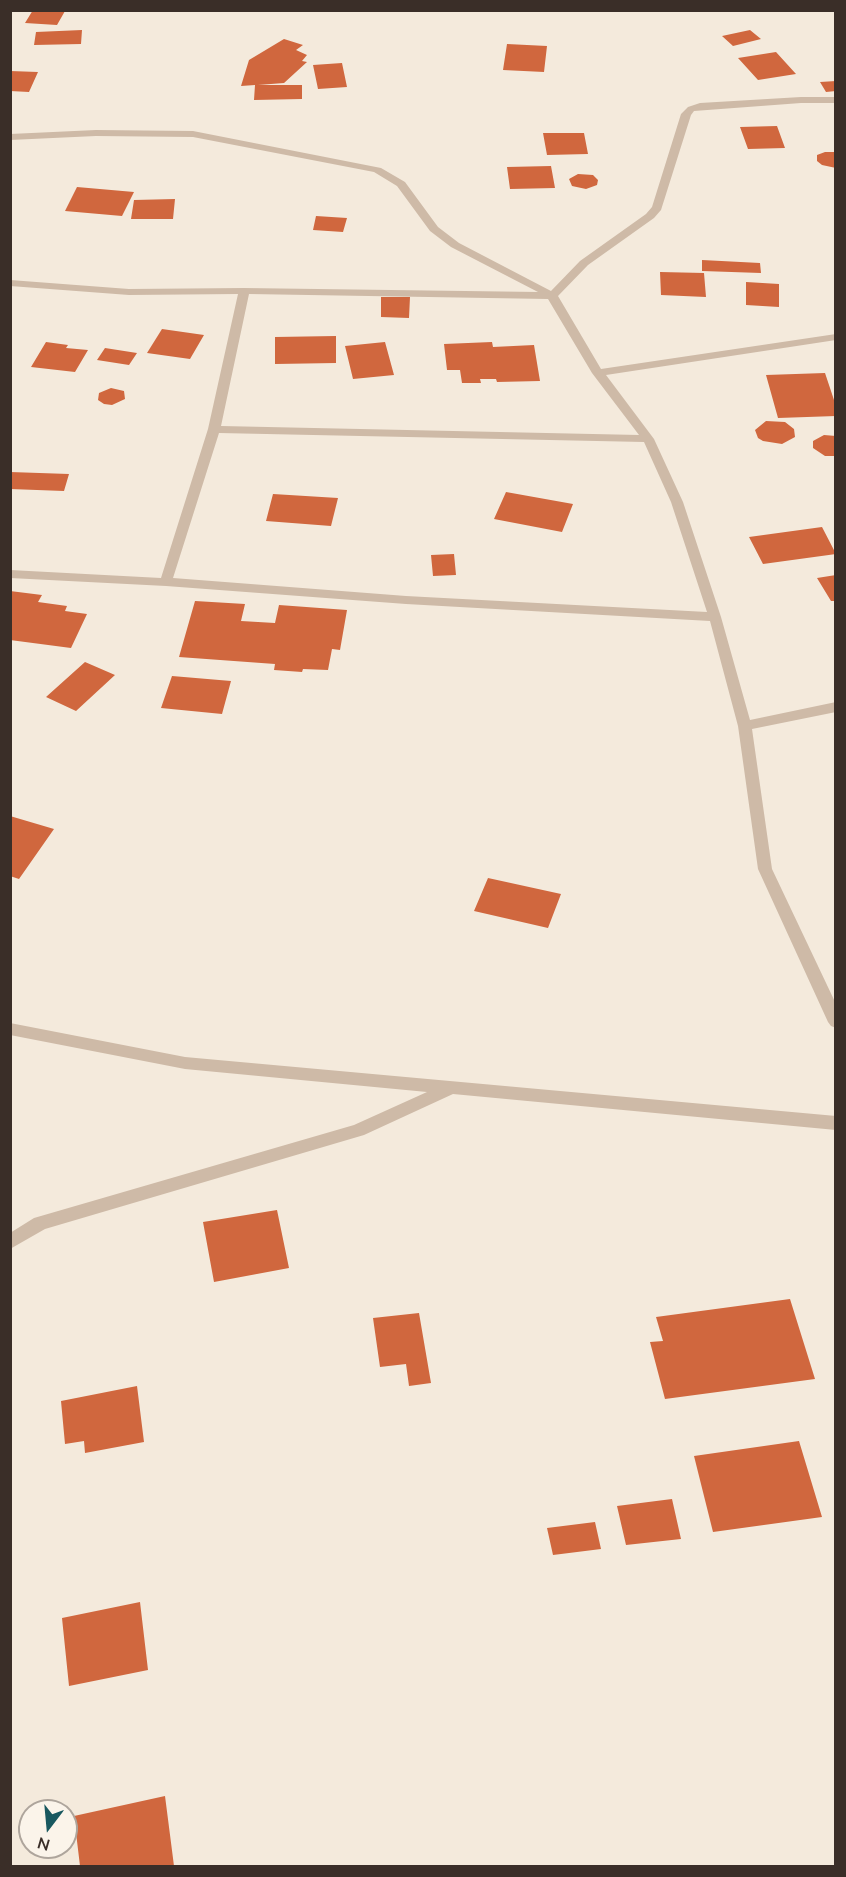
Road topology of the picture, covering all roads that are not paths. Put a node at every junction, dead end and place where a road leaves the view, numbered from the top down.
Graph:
1 (836, 100) edge
2 (10, 137) edge
3 (10, 283) edge
4 (244, 291) junction
5 (552, 296) junction
6 (836, 337) edge
7 (598, 373) junction
8 (214, 429) junction
9 (648, 439) junction
10 (10, 574) edge
11 (166, 582) junction
12 (715, 617) junction
13 (836, 707) edge
14 (745, 726) junction
15 (836, 1022) edge
16 (10, 1029) edge
17 (454, 1087) junction
18 (836, 1123) edge
19 (10, 1242) edge

1 - 5 street
2 - 5 street
3 - 4 street
4 - 5 street
4 - 8 street
5 - 7 street
6 - 7 street
7 - 9 street
8 - 9 street
8 - 11 street
9 - 12 street
10 - 11 street
11 - 12 street
12 - 14 street
13 - 14 street
14 - 15 street
16 - 17 street
17 - 18 street
17 - 19 street

